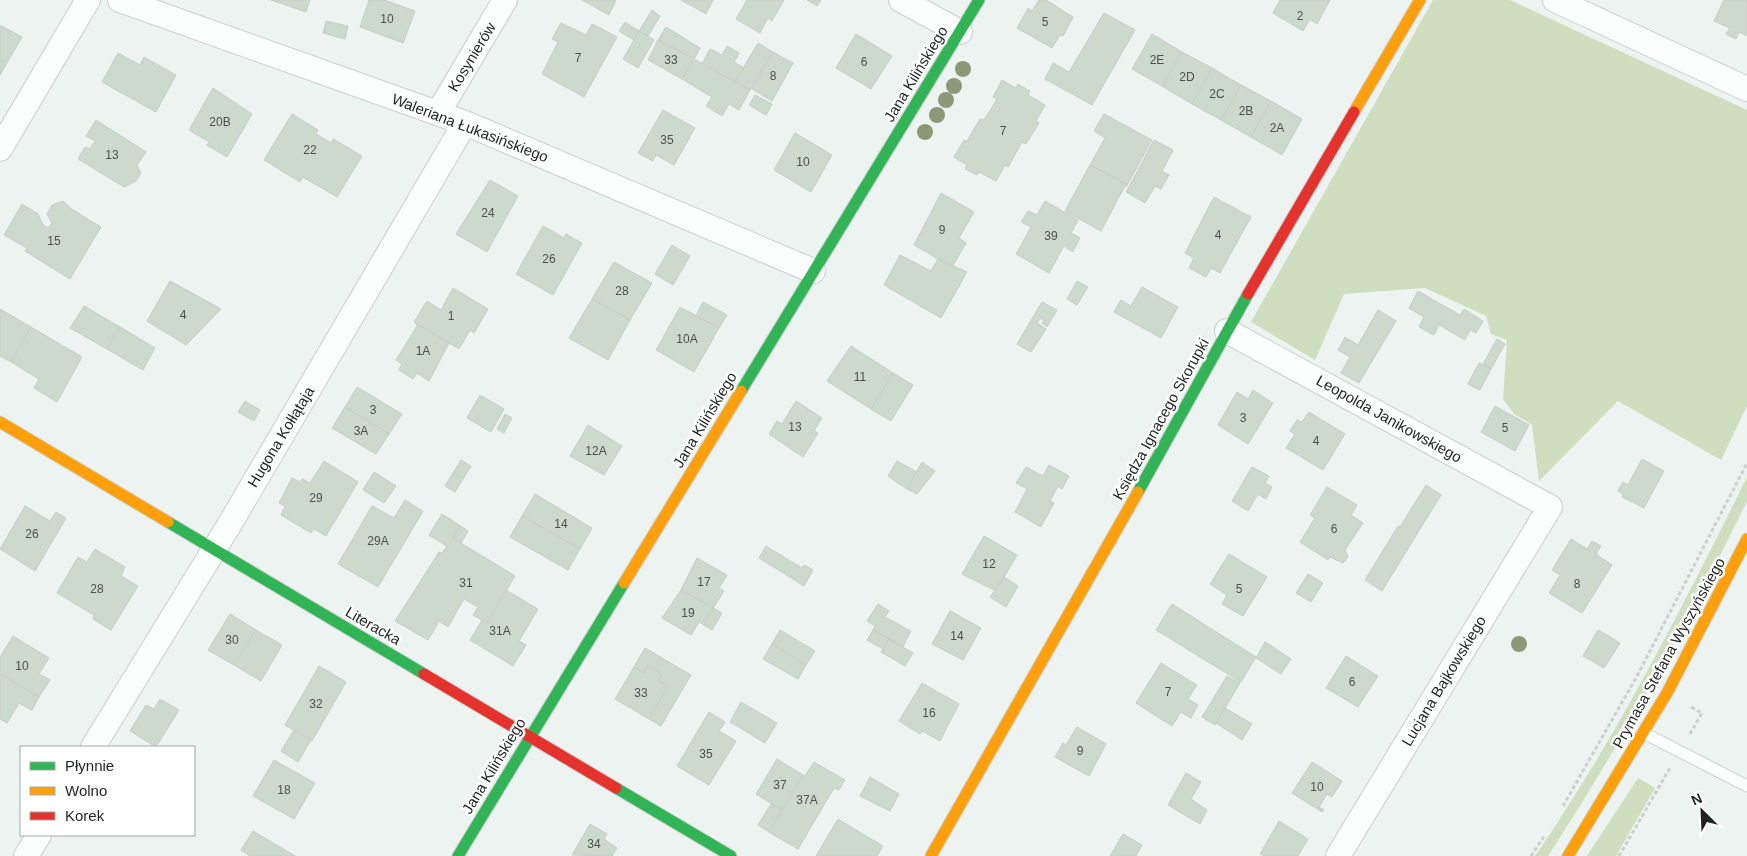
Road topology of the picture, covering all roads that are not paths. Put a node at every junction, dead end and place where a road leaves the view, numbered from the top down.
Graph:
1 (88, 0) edge
2 (120, 0) edge
3 (505, 0) edge
4 (901, 0) edge
5 (979, 0) edge
6 (1420, 0) edge
7 (1554, 0) edge
8 (960, 32) junction
9 (1747, 89) edge
10 (438, 113) junction
11 (465, 123) junction
12 (0, 149) edge
13 (813, 271) junction
14 (1227, 331) junction
15 (0, 422) edge
16 (1550, 507) joint
17 (1747, 539) edge
18 (214, 550) junction
19 (1644, 733) junction
20 (530, 735) junction
21 (94, 746) edge
22 (1747, 786) edge
23 (38, 836) edge
24 (26, 856) edge
25 (458, 856) edge
26 (731, 856) edge
27 (932, 856) edge
28 (1338, 856) edge
29 (1568, 856) edge

1 - 12 street
2 - 10 street, Waleriana Łukasińskiego
3 - 10 street, Kosynierów
4 - 8 street
5 - 8 street, Jana Kilińskiego
6 - 14 street, Księdza Ignacego Skorupki
7 - 9 street
8 - 13 street, Jana Kilińskiego
10 - 11 street, Waleriana Łukasińskiego
11 - 13 street, Waleriana Łukasińskiego
11 - 18 street, Hugona Kołłątaja
13 - 20 street, Jana Kilińskiego
14 - 16 street, Leopolda Janikowskiego
14 - 27 street, Księdza Ignacego Skorupki
15 - 18 street, Literacka
16 - 28 street, Lucjana Bajkowskiego
17 - 19 street, Prymasa Stefana Wyszyńskiego
18 - 20 street, Literacka
18 - 21 street, Hugona Kołłątaja
19 - 22 lane
19 - 29 street, Prymasa Stefana Wyszyńskiego
20 - 25 street, Jana Kilińskiego
20 - 26 street, Literacka
23 - 24 street

